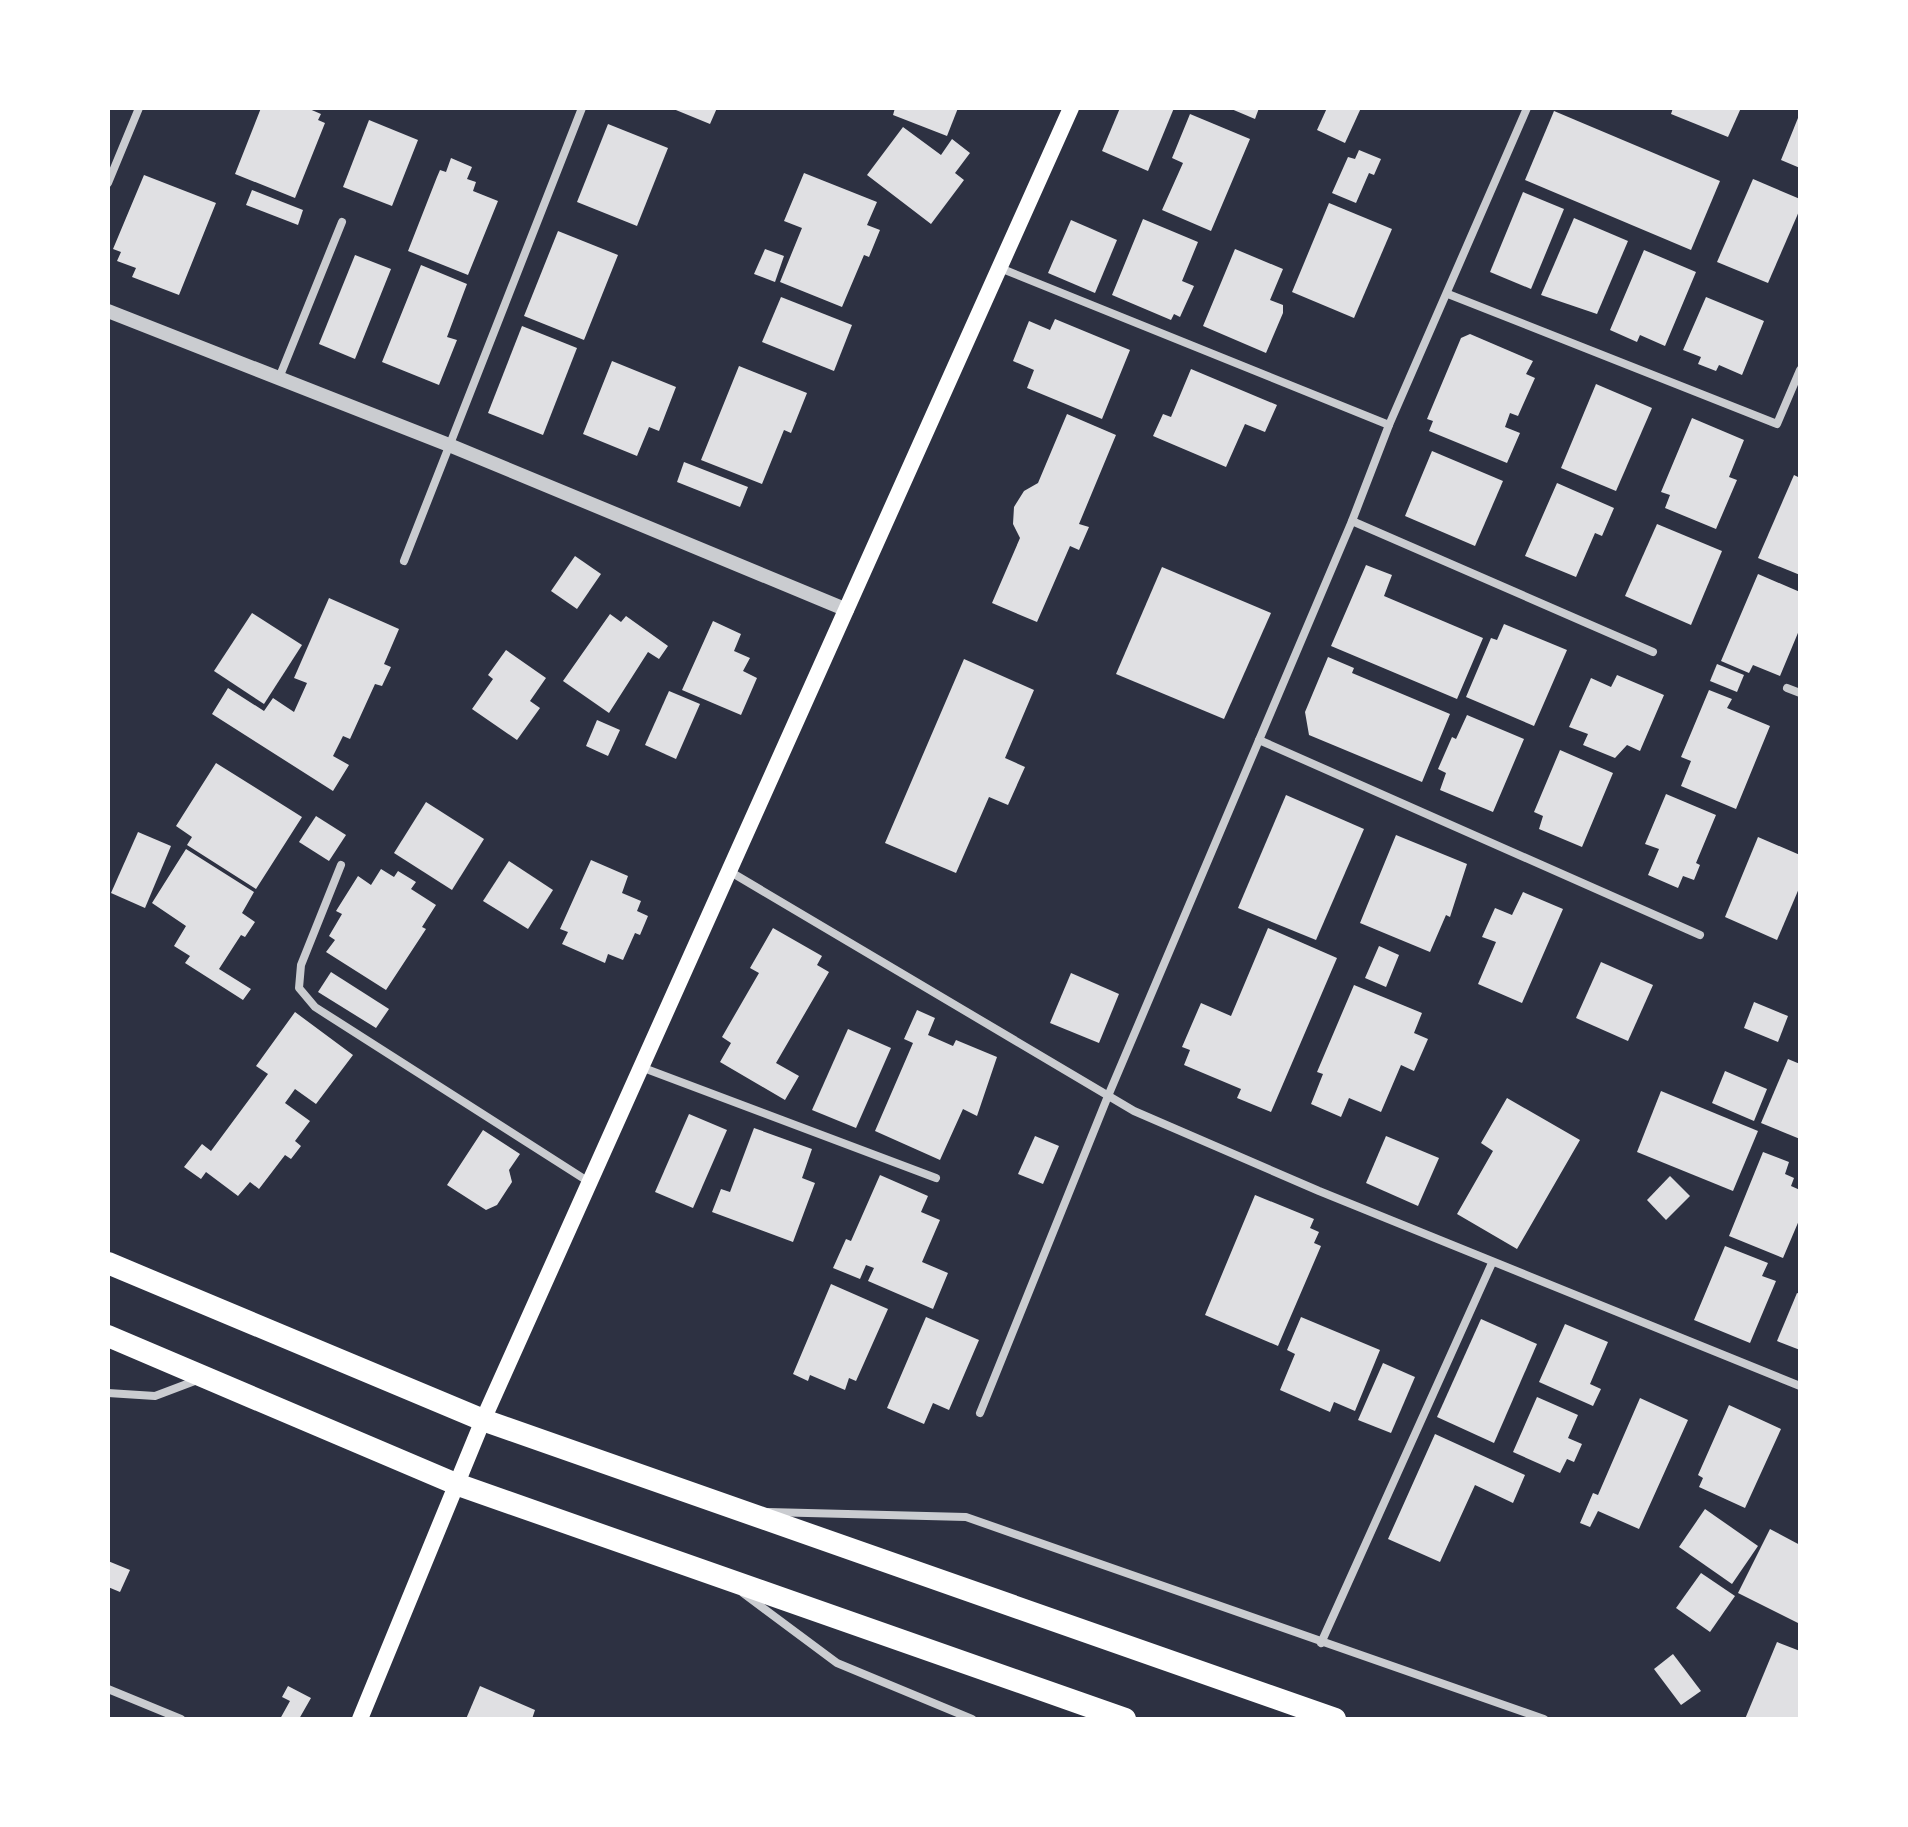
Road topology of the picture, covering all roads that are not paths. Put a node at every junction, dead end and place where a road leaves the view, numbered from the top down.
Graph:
1 (139, 108) edge
2 (582, 108) edge
3 (1071, 108) edge
4 (1527, 108) edge
5 (108, 183) edge
6 (342, 222) dead end
7 (1000, 268) junction
8 (1448, 294) junction
9 (108, 311) edge
10 (1800, 370) edge
11 (279, 378) junction
12 (1389, 425) junction
13 (449, 445) junction
14 (1352, 521) junction
15 (404, 561) dead end
16 (847, 610) junction
17 (1653, 652) dead end
18 (1787, 688) dead end
19 (1800, 693) edge
20 (1259, 740) junction
21 (341, 865) dead end
22 (727, 870) junction
23 (1700, 935) dead end
24 (640, 1066) junction
25 (1108, 1096) junction
26 (936, 1178) dead end
27 (589, 1182) junction
28 (108, 1263) edge
29 (1492, 1263) junction
30 (108, 1336) edge
31 (204, 1377) junction
32 (1800, 1386) edge
33 (108, 1393) edge
34 (980, 1413) dead end
35 (483, 1420) junction
36 (456, 1484) junction
37 (744, 1511) junction
38 (723, 1578) junction
39 (1321, 1643) junction
40 (108, 1689) edge
41 (181, 1719) edge
42 (360, 1719) edge
43 (972, 1719) edge
44 (1125, 1719) edge
45 (1335, 1719) edge
46 (1544, 1719) edge

1 - 5 street
2 - 13 street
3 - 7 main road
4 - 8 street
6 - 11 street
7 - 12 street
7 - 16 main road
8 - 10 street
8 - 12 street
9 - 11 street
11 - 13 street
12 - 14 street
13 - 15 street
13 - 16 street
14 - 17 street
14 - 20 street
16 - 22 main road
18 - 19 street
20 - 23 street
20 - 25 street
21 - 27 street
22 - 24 main road
22 - 25 street
24 - 26 street
24 - 27 main road
25 - 29 street
25 - 34 street
27 - 35 main road
28 - 35 highway
29 - 32 street
29 - 39 street
30 - 31 highway
31 - 33 street
31 - 36 highway
35 - 36 main road
35 - 37 highway
36 - 38 highway
36 - 42 main road
37 - 39 street
37 - 45 highway
38 - 43 street
38 - 44 highway
39 - 46 street
40 - 41 street

